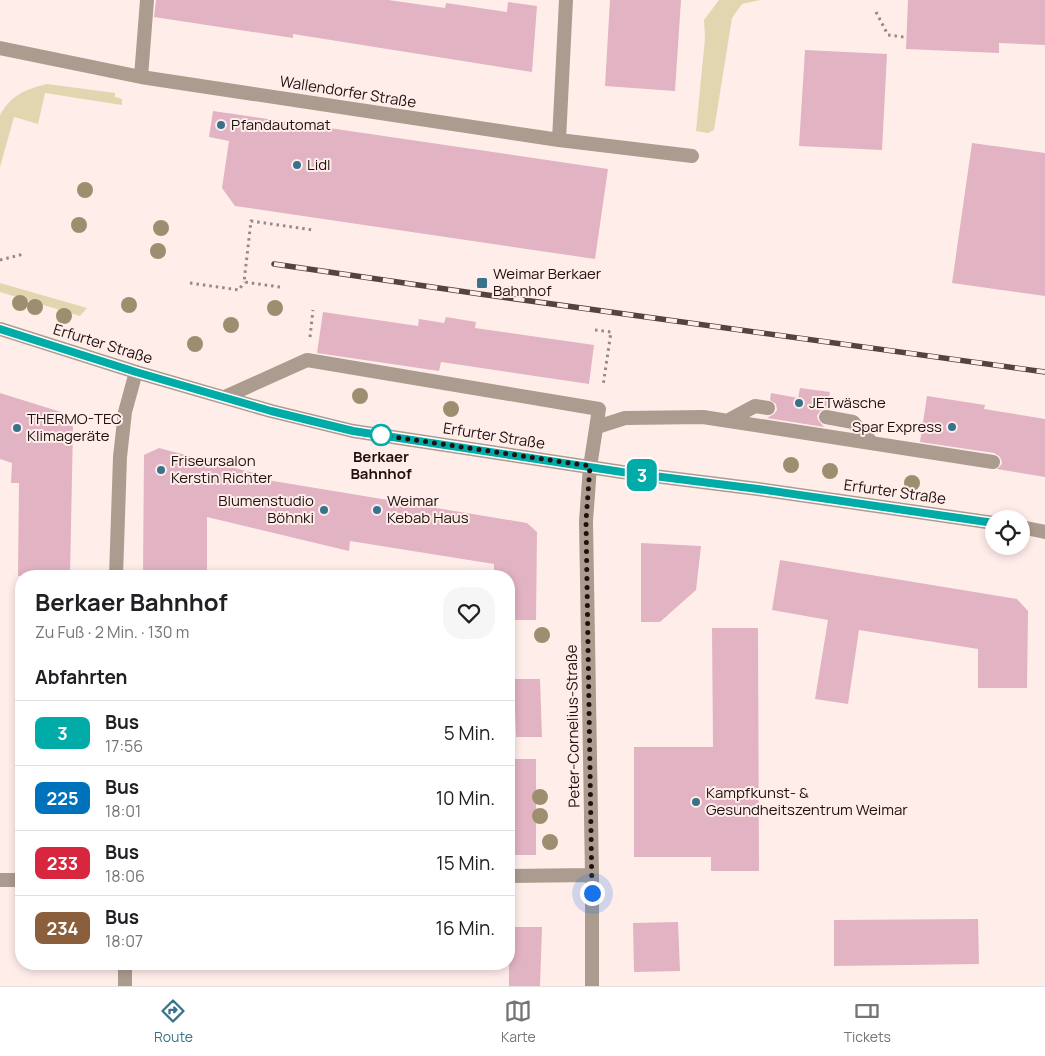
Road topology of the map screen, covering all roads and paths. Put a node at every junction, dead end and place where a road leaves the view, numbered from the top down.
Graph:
1 (147, 0) edge
2 (566, 0) edge
3 (876, 12) dead end
4 (904, 37) dead end
5 (0, 48) edge
6 (142, 77) junction
7 (559, 140) junction
8 (692, 156) dead end
9 (313, 230) dead end
10 (24, 254) dead end
11 (0, 260) edge
12 (244, 282) junction
13 (190, 283) dead end
14 (280, 287) dead end
15 (0, 329) edge
16 (595, 330) dead end
17 (136, 372) junction
18 (602, 388) dead end
19 (224, 397) junction
20 (768, 408) dead end
21 (826, 417) dead end
22 (728, 420) junction
23 (597, 427) junction
24 (871, 442) junction
25 (993, 462) dead end
26 (590, 466) junction
27 (985, 522) edge
28 (1030, 529) edge
29 (1045, 532) edge
30 (116, 570) edge
31 (592, 875) junction
32 (515, 876) edge
33 (0, 880) edge
34 (15, 880) edge
35 (125, 970) edge
36 (125, 986) edge
37 (592, 986) edge

1 - 6 street
2 - 7 street
3 - 4 path
5 - 6 street, Wallendorfer Straße
6 - 7 street, Wallendorfer Straße
7 - 8 street, Wallendorfer Straße
9 - 12 path
10 - 11 path
12 - 13 path
12 - 14 path
15 - 17 street, Erfurter Straße
16 - 18 path
17 - 19 street, Erfurter Straße
17 - 30 street
19 - 23 street
19 - 26 street, Erfurter Straße
20 - 22 street
21 - 24 street
22 - 23 street
22 - 24 street
23 - 26 street, Peter-Cornelius-Straße
24 - 25 street
26 - 27 street, Erfurter Straße
26 - 31 street, Peter-Cornelius-Straße
28 - 29 street
31 - 32 street
31 - 37 street, Peter-Cornelius-Straße
33 - 34 street
35 - 36 street

